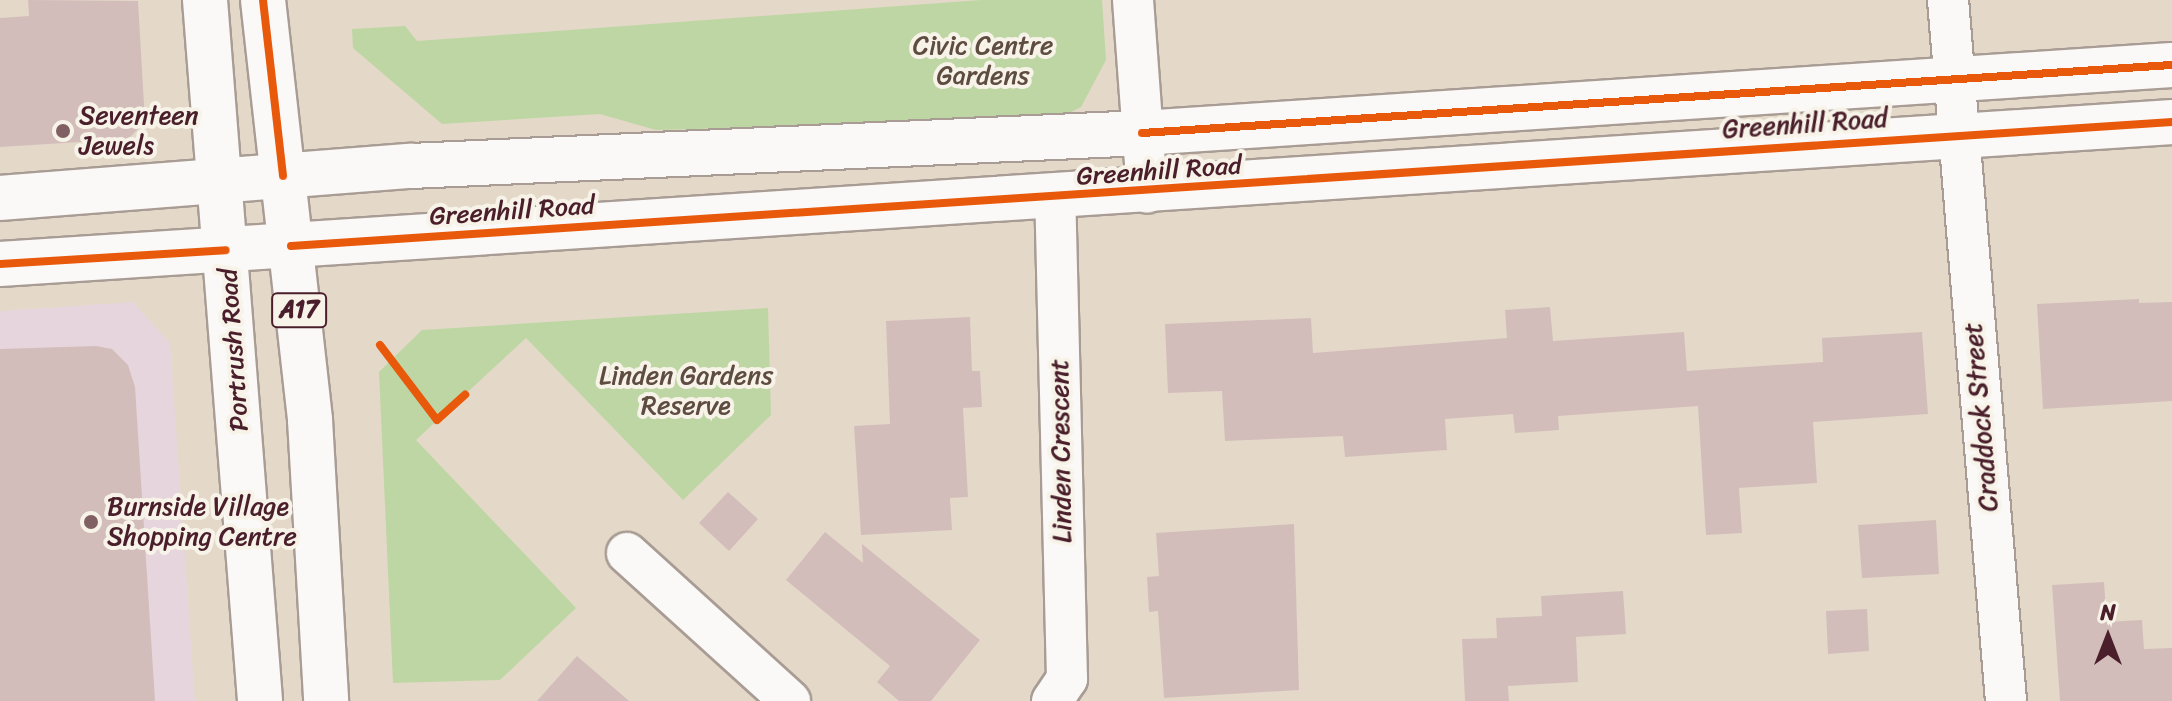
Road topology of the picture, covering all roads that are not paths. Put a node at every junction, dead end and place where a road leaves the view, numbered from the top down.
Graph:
1 (205, 0) edge
2 (263, 0) edge
3 (1133, 0) edge
4 (1948, 0) edge
5 (2172, 65) edge
6 (1954, 78) junction
7 (2172, 122) edge
8 (1142, 133) junction
9 (1957, 133) junction
10 (283, 176) junction
11 (222, 181) junction
12 (1147, 192) junction
13 (1055, 197) junction
14 (0, 198) edge
15 (291, 246) junction
16 (226, 250) junction
17 (0, 264) edge
18 (627, 553) dead end
19 (260, 701) edge
20 (326, 701) edge
21 (790, 701) edge
22 (1052, 701) edge
23 (2006, 701) edge

1 - 11 main road, Portrush Road / A17
2 - 10 main road, A17
3 - 8 street
4 - 6 street, Craddock Street
5 - 6 main road, Greenhill Road
6 - 8 main road, Greenhill Road
6 - 9 street, Craddock Street
7 - 9 main road, Greenhill Road
8 - 10 main road, Greenhill Road
8 - 12 street
9 - 12 main road, Greenhill Road
9 - 23 street, Craddock Street
10 - 11 main road, Greenhill Road
10 - 15 main road, A17
11 - 14 main road, Greenhill Road
11 - 16 main road, Portrush Road / A17
12 - 13 main road, Greenhill Road
13 - 15 main road, Greenhill Road
13 - 22 street, Linden Crescent
15 - 16 main road, Greenhill Road
15 - 20 main road, A17
16 - 17 main road, Greenhill Road
16 - 19 main road, Portrush Road / A17
18 - 21 street

